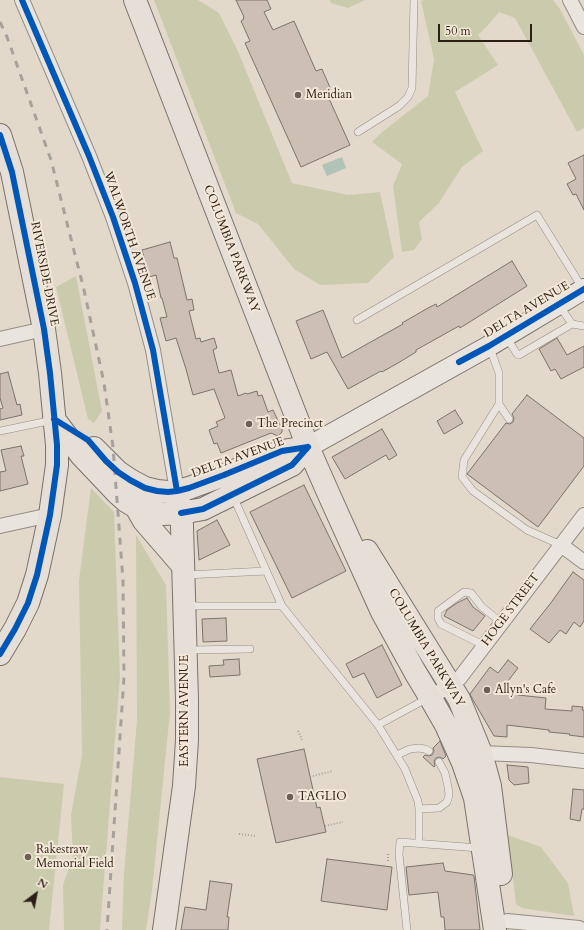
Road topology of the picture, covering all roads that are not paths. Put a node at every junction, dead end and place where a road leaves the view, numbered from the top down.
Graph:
1 (22, 0) edge
2 (135, 0) edge
3 (414, 0) edge
4 (570, 0) edge
5 (584, 27) edge
6 (358, 132) dead end
7 (2, 147) edge
8 (583, 289) edge
9 (559, 304) junction
10 (357, 320) dead end
11 (572, 324) junction
12 (584, 326) edge
13 (44, 329) junction
14 (506, 336) junction
15 (0, 339) edge
16 (489, 346) junction
17 (499, 404) junction
18 (54, 419) junction
19 (509, 419) dead end
20 (0, 431) edge
21 (308, 447) junction
22 (177, 491) junction
23 (232, 494) junction
24 (330, 497) junction
25 (136, 507) junction
26 (181, 513) junction
27 (50, 515) junction
28 (584, 515) edge
29 (0, 526) edge
30 (561, 545) junction
31 (584, 562) edge
32 (184, 571) junction
33 (266, 571) junction
34 (374, 593) junction
35 (184, 605) junction
36 (282, 606) junction
37 (502, 623) junction
38 (485, 646) junction
39 (250, 649) dead end
40 (186, 650) junction
41 (0, 654) edge
42 (450, 686) junction
43 (430, 697) junction
44 (378, 725) junction
45 (429, 751) dead end
46 (397, 755) junction
47 (471, 755) junction
48 (584, 761) edge
49 (439, 762) dead end
50 (419, 809) junction
51 (418, 843) junction
52 (490, 848) junction
53 (503, 927) edge
54 (579, 928) dead end
55 (164, 930) edge
56 (407, 930) edge

1 - 22 street, WALWORTH AVENUE
2 - 21 main road, COLUMBIA PARKWAY
3 - 6 lane
4 - 5 street
7 - 13 main road, RIVERSIDE DRIVE
8 - 9 main road, DELTA AVENUE
8 - 10 lane
9 - 11 lane
9 - 14 main road, DELTA AVENUE
11 - 12 lane
11 - 14 lane
13 - 15 street
13 - 18 main road, RIVERSIDE DRIVE
14 - 16 main road, DELTA AVENUE
16 - 17 lane
16 - 21 main road, DELTA AVENUE
17 - 19 lane
17 - 30 lane
18 - 20 lane
18 - 22 main road, DELTA AVENUE
18 - 25 main road, DELTA AVENUE
18 - 27 main road, RIVERSIDE DRIVE
21 - 22 main road, DELTA AVENUE
21 - 23 main road, DELTA AVENUE
21 - 24 main road, COLUMBIA PARKWAY
22 - 26 main road, EASTERN AVENUE
23 - 26 main road, DELTA AVENUE
23 - 33 lane
24 - 34 main road, COLUMBIA PARKWAY
24 - 42 main road, COLUMBIA PARKWAY
25 - 26 main road, DELTA AVENUE
25 - 32 main road
26 - 32 main road, EASTERN AVENUE
27 - 29 street
27 - 41 main road, RIVERSIDE DRIVE
28 - 30 street, HOGE STREET
30 - 31 street
30 - 37 street, HOGE STREET
32 - 33 lane
32 - 35 main road, EASTERN AVENUE
33 - 36 lane
34 - 42 main road
34 - 43 main road, COLUMBIA PARKWAY
35 - 36 lane
35 - 40 main road, EASTERN AVENUE
36 - 44 lane
37 - 38 street, HOGE STREET
37 - 38 lane
38 - 42 street, HOGE STREET
39 - 40 lane
40 - 55 main road, EASTERN AVENUE
42 - 43 street, HOGE STREET
42 - 47 main road, COLUMBIA PARKWAY
43 - 44 lane
43 - 47 main road, COLUMBIA PARKWAY
44 - 46 lane
45 - 46 lane
46 - 50 lane
47 - 48 street
47 - 52 main road, COLUMBIA PARKWAY
49 - 50 lane
50 - 51 lane
51 - 52 lane
51 - 56 lane
52 - 53 main road, COLUMBIA PARKWAY
53 - 54 street

